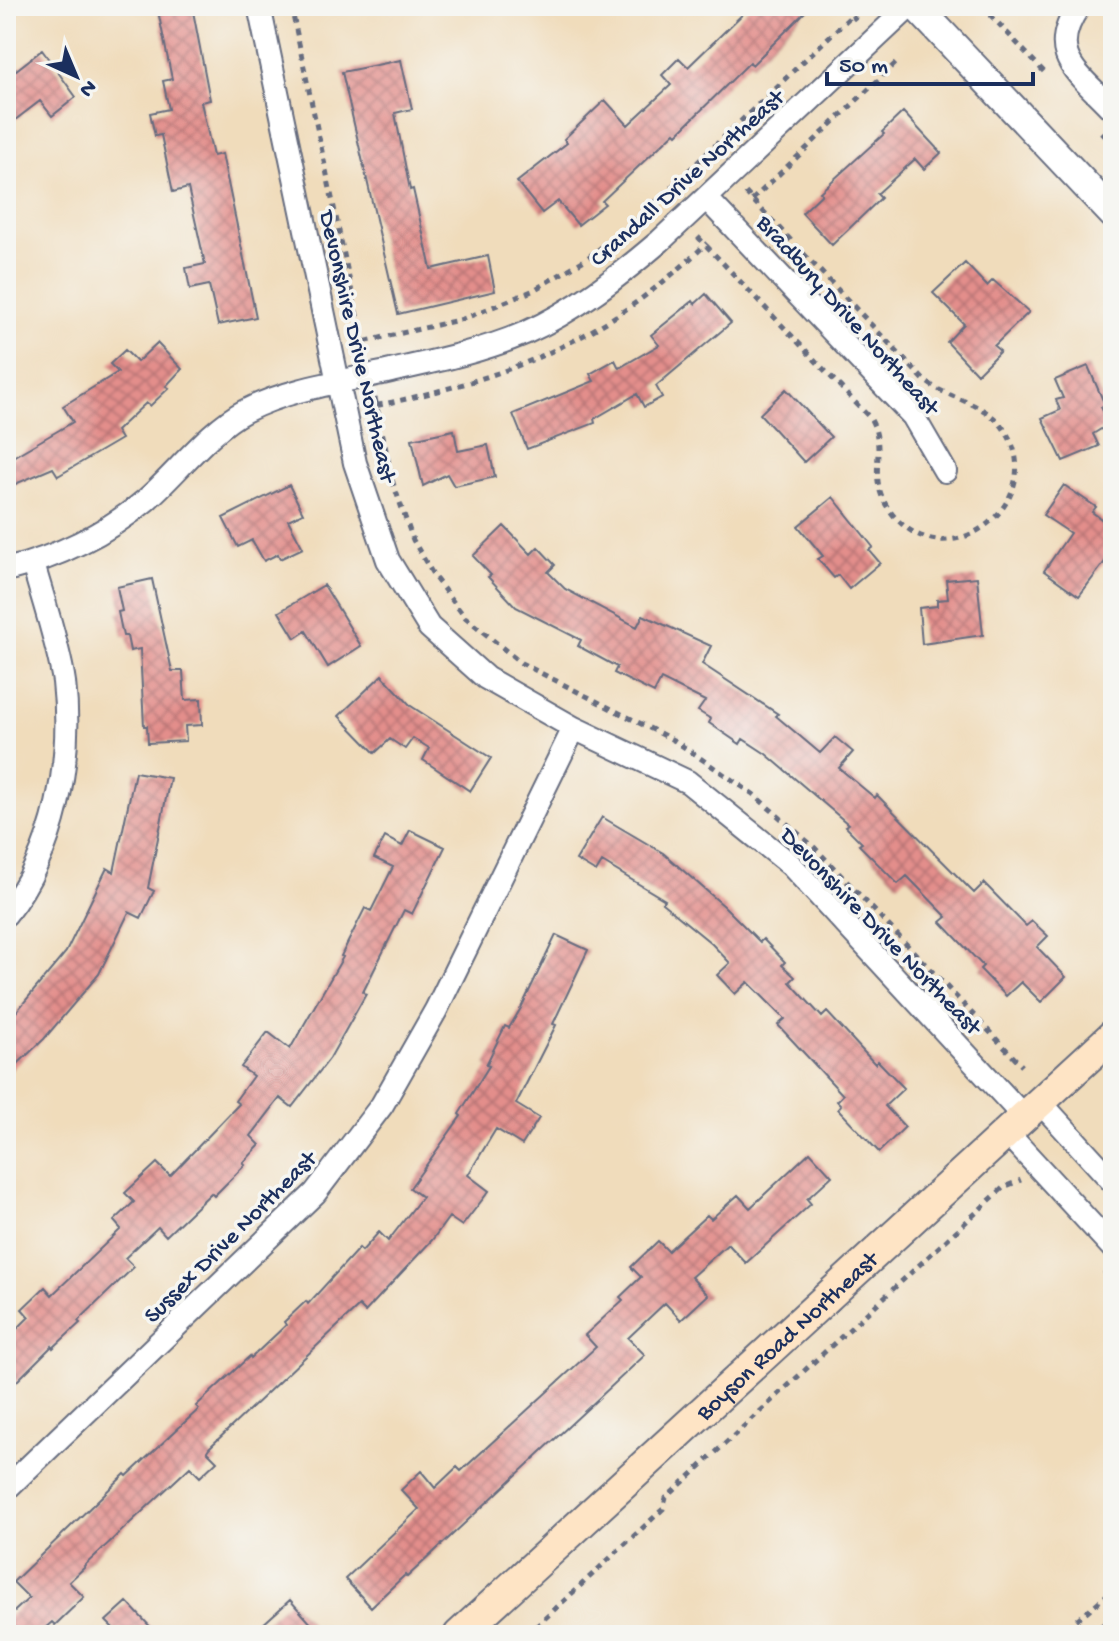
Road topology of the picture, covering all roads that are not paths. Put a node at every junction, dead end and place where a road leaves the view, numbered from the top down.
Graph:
1 (259, 6) edge
2 (910, 6) edge
3 (916, 6) edge
4 (1079, 6) edge
5 (1113, 110) edge
6 (707, 199) junction
7 (1113, 214) edge
8 (337, 382) junction
9 (945, 471) dead end
10 (33, 564) junction
11 (6, 570) edge
12 (574, 728) junction
13 (6, 914) edge
14 (1113, 1035) edge
15 (1024, 1117) junction
16 (1113, 1182) edge
17 (1113, 1248) edge
18 (6, 1489) edge
19 (1113, 1630) edge
20 (459, 1635) edge
21 (1107, 1635) edge

1 - 8 street, Devonshire Drive Northeast
2 - 6 street, Crandall Drive Northeast
3 - 7 street
4 - 5 street
6 - 8 street, Crandall Drive Northeast
6 - 9 street, Bradbury Drive Northeast
8 - 10 street, Crandall Drive Northeast
8 - 12 street, Devonshire Drive Northeast
10 - 11 street, Crandall Drive Northeast
10 - 13 street
12 - 15 street, Devonshire Drive Northeast
12 - 18 street, Sussex Drive Northeast
14 - 15 main road, Boyson Road Northeast
15 - 16 street, Devonshire Drive Northeast
15 - 17 street, Devonshire Drive Northeast
15 - 20 main road, Boyson Road Northeast
19 - 21 street

